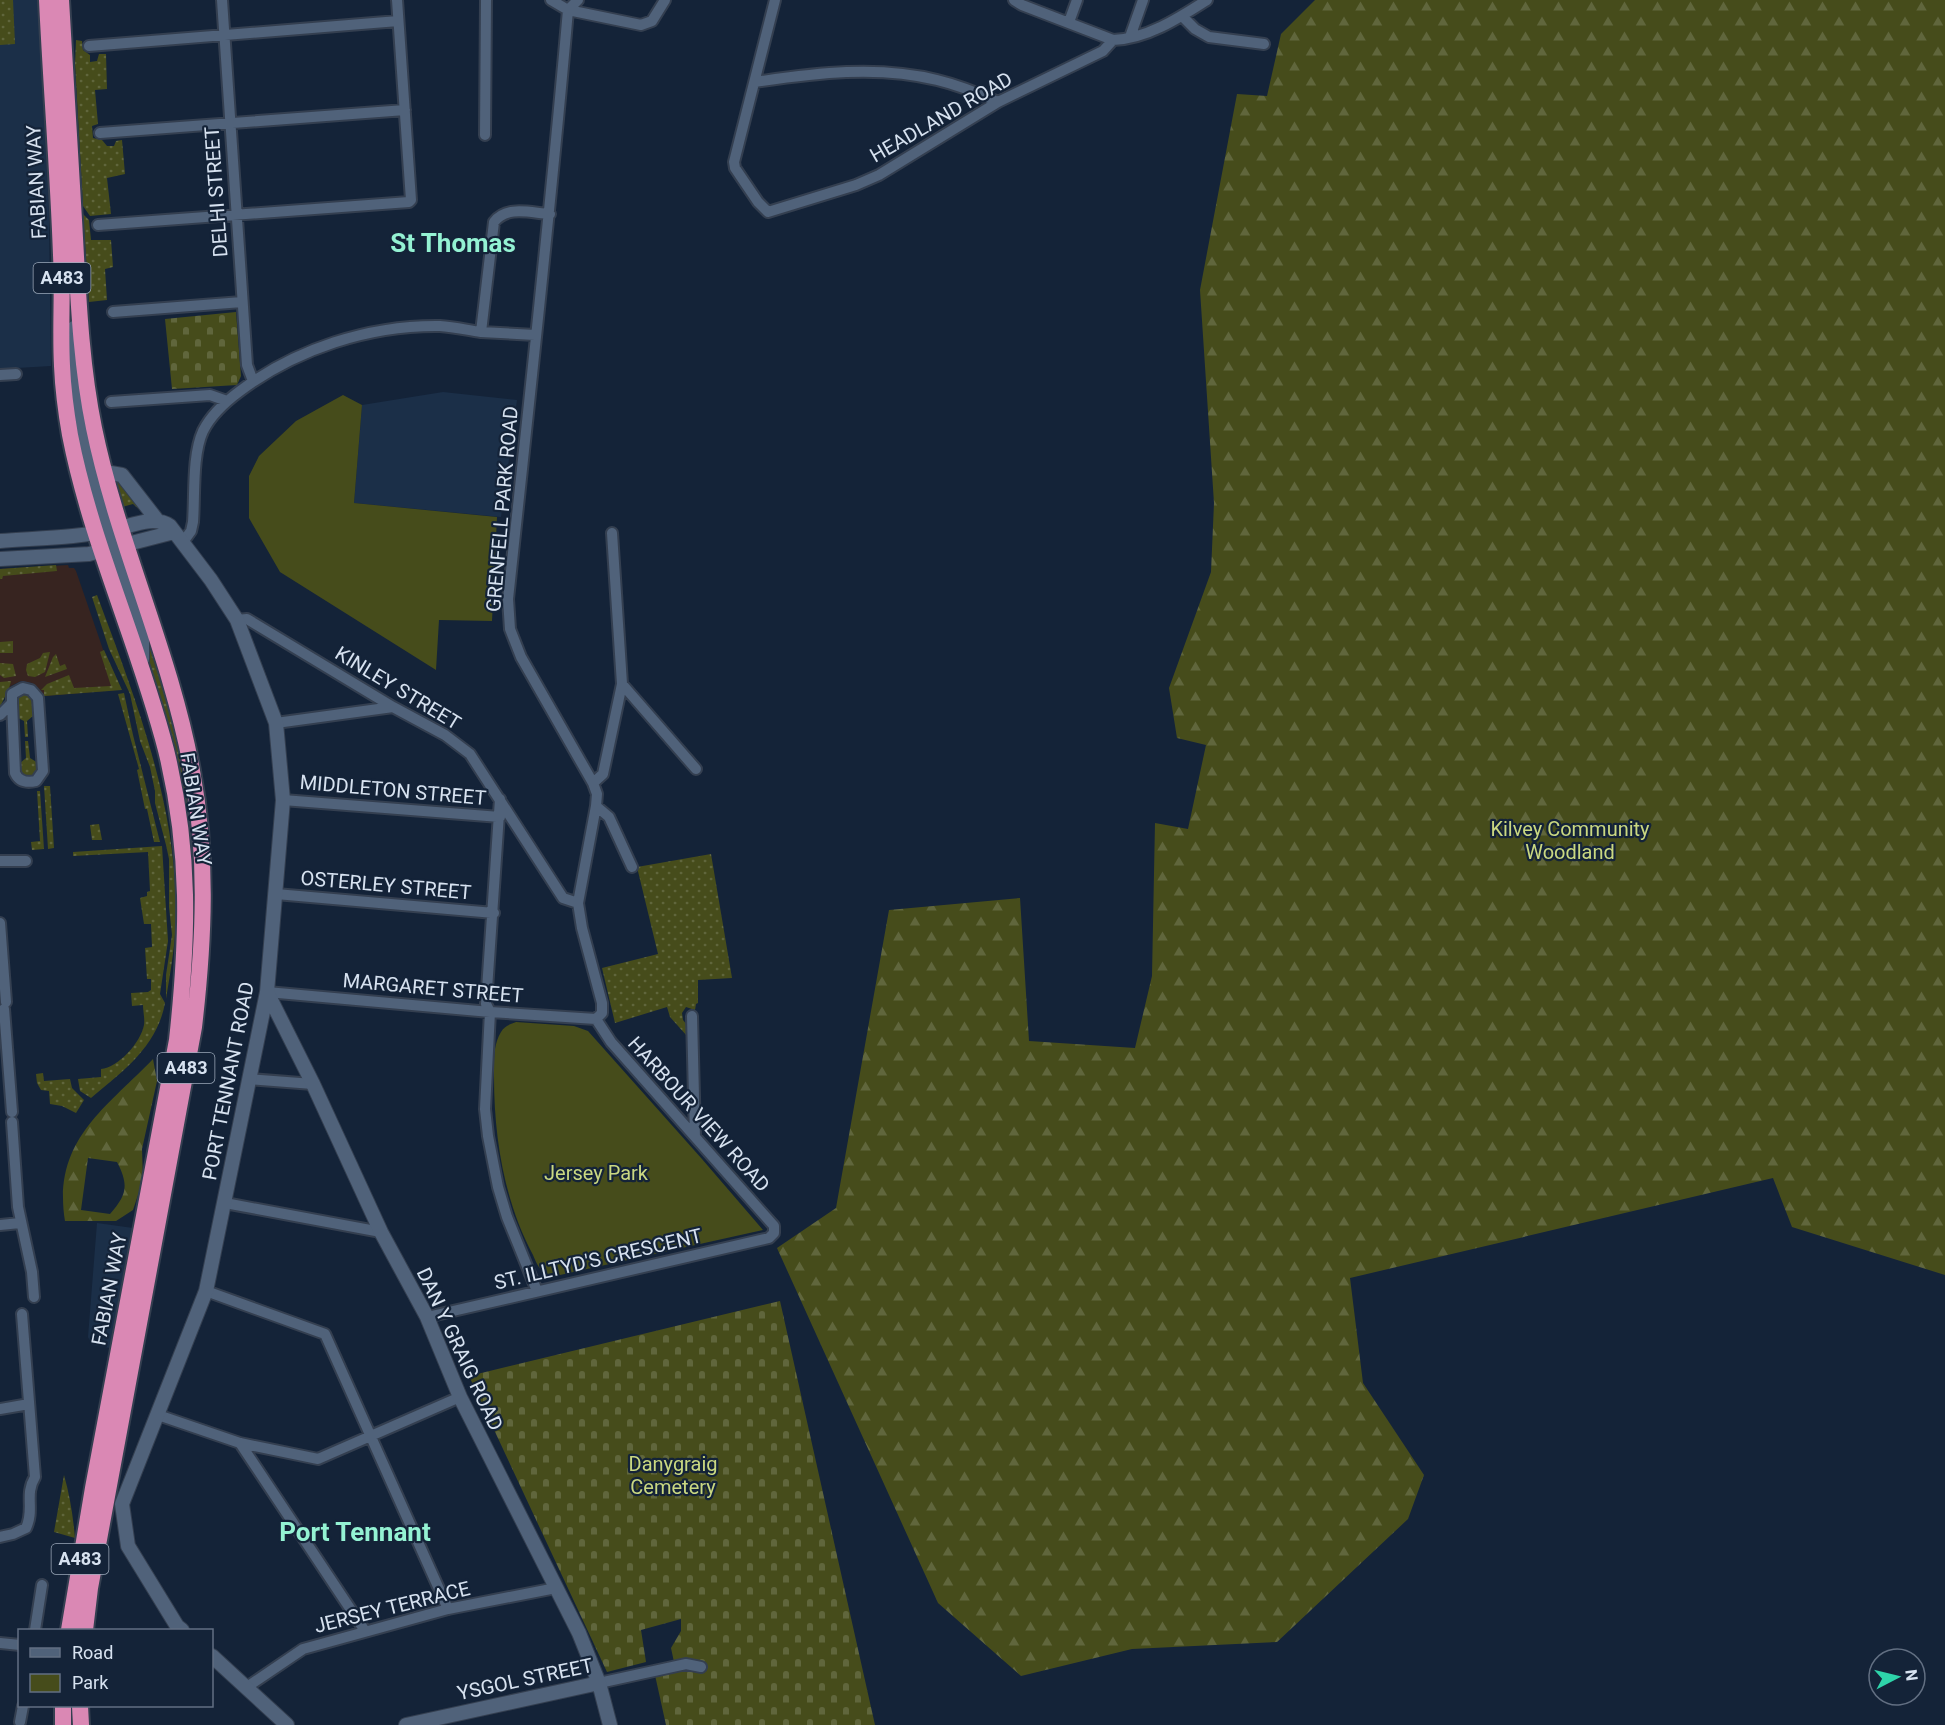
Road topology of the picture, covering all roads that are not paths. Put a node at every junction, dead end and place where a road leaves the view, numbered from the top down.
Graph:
1 (47, 0) edge
2 (62, 0) edge
3 (222, 0) edge
4 (397, 0) edge
5 (486, 0) edge
6 (551, 0) edge
7 (578, 0) edge
8 (665, 0) edge
9 (776, 0) edge
10 (1014, 0) edge
11 (1077, 0) edge
12 (1143, 0) edge
13 (1207, 0) edge
14 (568, 10) junction
15 (1182, 16) junction
16 (398, 21) junction
17 (1069, 22) junction
18 (224, 35) junction
19 (1123, 39) junction
20 (1264, 45) dead end
21 (89, 46) dead end
22 (755, 82) junction
23 (998, 102) junction
24 (405, 110) junction
25 (230, 123) junction
26 (100, 133) dead end
27 (485, 135) dead end
28 (236, 214) junction
29 (550, 214) junction
30 (98, 225) dead end
31 (78, 291) junction
32 (242, 302) junction
33 (113, 312) dead end
34 (481, 332) junction
35 (535, 335) junction
36 (16, 374) dead end
37 (0, 375) edge
38 (253, 381) junction
39 (227, 401) junction
40 (111, 402) dead end
41 (105, 472) junction
42 (157, 520) junction
43 (612, 533) dead end
44 (178, 537) junction
45 (111, 539) junction
46 (0, 541) edge
47 (0, 559) edge
48 (237, 620) junction
49 (622, 684) junction
50 (12, 703) junction
51 (393, 707) junction
52 (0, 715) edge
53 (0, 722) edge
54 (276, 723) junction
55 (13, 732) junction
56 (696, 769) dead end
57 (593, 783) junction
58 (500, 799) junction
59 (283, 800) junction
60 (596, 806) junction
61 (500, 817) junction
62 (0, 861) edge
63 (26, 861) dead end
64 (632, 867) dead end
65 (276, 894) junction
66 (578, 903) junction
67 (494, 913) junction
68 (0, 923) edge
69 (267, 992) junction
70 (490, 1012) junction
71 (692, 1016) dead end
72 (596, 1019) junction
73 (249, 1079) junction
74 (313, 1084) junction
75 (695, 1137) junction
76 (225, 1203) junction
77 (20, 1223) junction
78 (0, 1225) edge
79 (381, 1232) junction
80 (774, 1233) joint
81 (206, 1291) junction
82 (537, 1292) junction
83 (34, 1297) dead end
84 (22, 1314) dead end
85 (427, 1317) junction
86 (460, 1397) junction
87 (29, 1404) junction
88 (0, 1409) edge
89 (158, 1415) junction
90 (371, 1437) junction
91 (240, 1443) junction
92 (0, 1537) edge
93 (42, 1586) dead end
94 (556, 1588) junction
95 (448, 1609) junction
96 (35, 1629) edge
97 (69, 1629) edge
98 (85, 1629) edge
99 (181, 1629) edge
100 (365, 1631) junction
101 (0, 1642) edge
102 (18, 1646) edge
103 (213, 1657) edge
104 (700, 1667) dead end
105 (600, 1683) junction
106 (247, 1687) junction
107 (23, 1707) edge
108 (63, 1707) edge
109 (81, 1707) edge
110 (20, 1722) dead end
111 (63, 1725) edge
112 (81, 1725) edge
113 (287, 1725) edge
114 (406, 1725) edge
115 (610, 1725) edge

1 - 45 highway, FABIAN WAY / A483
2 - 31 highway, FABIAN WAY / A483
3 - 18 street, DELHI STREET
4 - 16 street
5 - 27 street
6 - 14 street
7 - 14 street
8 - 14 street
9 - 22 street
10 - 17 street
11 - 17 street
12 - 19 street
13 - 15 street
14 - 29 street, GRENFELL PARK ROAD
15 - 19 street
15 - 20 street
16 - 18 street
16 - 24 street
17 - 19 street
18 - 21 street
18 - 25 street, DELHI STREET
19 - 23 street, HEADLAND ROAD
22 - 23 street
22 - 23 street, HEADLAND ROAD
24 - 25 street
24 - 28 street
25 - 26 street
25 - 28 street, DELHI STREET
28 - 30 street
28 - 32 street, DELHI STREET
29 - 34 street
29 - 35 street, GRENFELL PARK ROAD
31 - 41 highway, FABIAN WAY / A483
31 - 45 street
32 - 33 street
32 - 38 street, DELHI STREET
34 - 35 street
34 - 38 street
35 - 57 street, GRENFELL PARK ROAD
36 - 37 street
38 - 39 street
39 - 40 street
39 - 44 street
41 - 42 street, PORT TENNANT ROAD
41 - 45 highway, FABIAN WAY / A483
42 - 44 street, PORT TENNANT ROAD
42 - 45 street
43 - 49 street
44 - 45 street
44 - 48 street, PORT TENNANT ROAD
45 - 46 street
45 - 47 street
45 - 97 highway, FABIAN WAY / A483
45 - 98 highway, FABIAN WAY / A483
48 - 51 street, KINLEY STREET
48 - 54 street, PORT TENNANT ROAD
49 - 56 street
49 - 57 street
50 - 52 street
50 - 55 street
50 - 55 street
51 - 54 street
51 - 58 street, KINLEY STREET
53 - 55 street
54 - 59 street, PORT TENNANT ROAD
57 - 60 street, GRENFELL PARK ROAD
58 - 61 street
58 - 66 street, KINLEY STREET
59 - 61 street, MIDDLETON STREET
59 - 65 street, PORT TENNANT ROAD
60 - 64 street
60 - 66 street, GRENFELL PARK ROAD
61 - 67 street
62 - 63 street
65 - 67 street, OSTERLEY STREET
65 - 69 street, PORT TENNANT ROAD
66 - 72 street, GRENFELL PARK ROAD
67 - 70 street
68 - 77 street
69 - 70 street, MARGARET STREET
69 - 73 street, PORT TENNANT ROAD
69 - 74 street, DAN Y GRAIG ROAD
70 - 72 street, MARGARET STREET
70 - 82 street
71 - 75 street
72 - 75 street, HARBOUR VIEW ROAD
73 - 74 street
73 - 76 street, PORT TENNANT ROAD
74 - 79 street, DAN Y GRAIG ROAD
75 - 80 street, HARBOUR VIEW ROAD
76 - 79 street
76 - 81 street, PORT TENNANT ROAD
77 - 78 street
77 - 83 street
79 - 85 street, DAN Y GRAIG ROAD
80 - 82 street, ST. ILLTYD'S CRESCENT
81 - 89 street, PORT TENNANT ROAD
81 - 90 street
82 - 85 street, ST. ILLTYD'S CRESCENT
84 - 87 street
85 - 86 street, DAN Y GRAIG ROAD
86 - 90 street
86 - 94 street, DAN Y GRAIG ROAD
87 - 88 street
87 - 92 street
89 - 91 street
89 - 99 street, PORT TENNANT ROAD
90 - 91 street
90 - 95 street
91 - 100 street
93 - 96 street
94 - 95 street, JERSEY TERRACE
94 - 105 street, DAN Y GRAIG ROAD
95 - 100 street, JERSEY TERRACE
100 - 106 street, JERSEY TERRACE
101 - 102 street
103 - 106 street
104 - 105 street, YSGOL STREET
105 - 114 street, YSGOL STREET
105 - 115 street, DAN Y GRAIG ROAD
106 - 113 street
107 - 110 street
108 - 111 highway
109 - 112 highway

